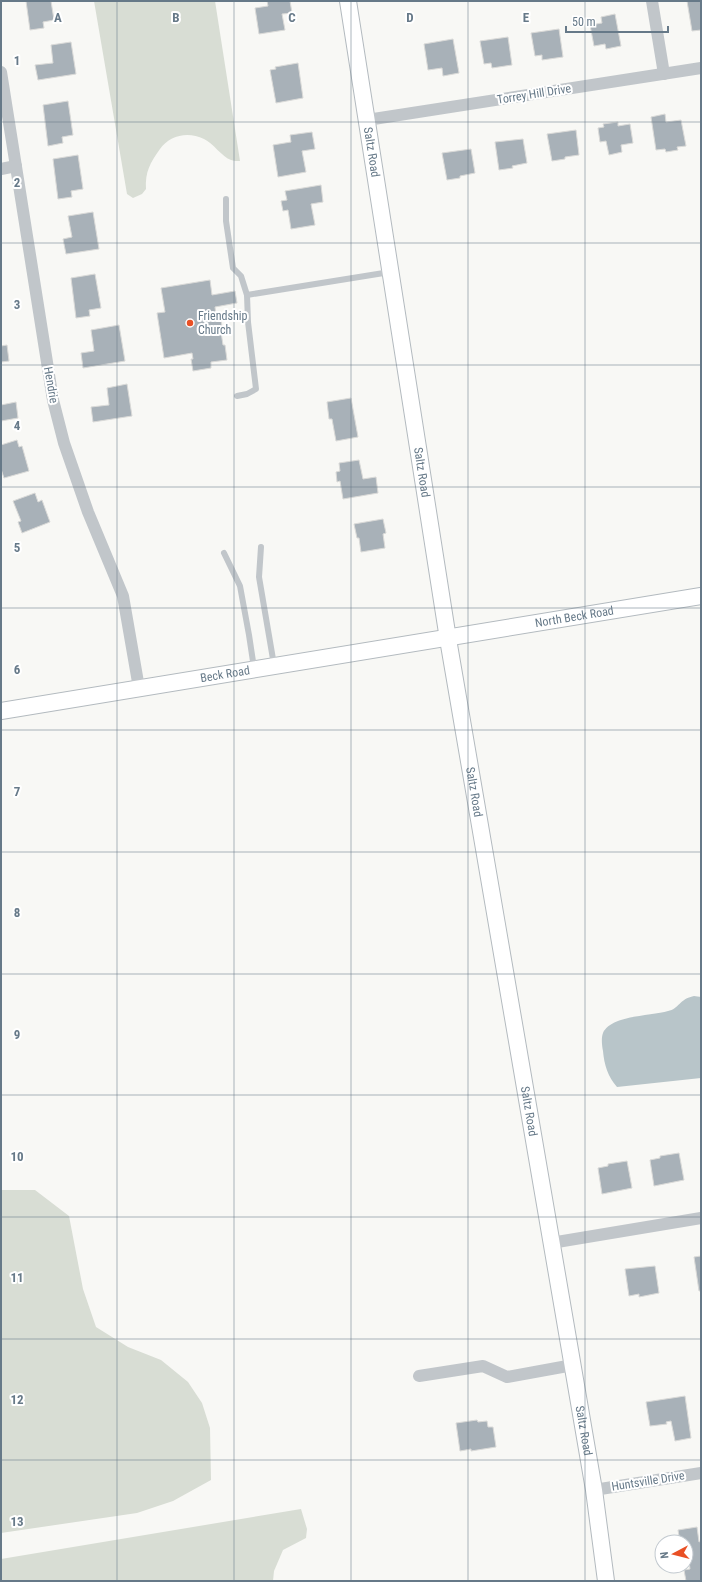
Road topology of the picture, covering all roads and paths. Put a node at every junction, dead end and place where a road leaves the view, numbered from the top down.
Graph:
1 (348, 1) edge
2 (652, 1) edge
3 (701, 68) edge
4 (1, 72) edge
5 (664, 74) junction
6 (367, 120) junction
7 (16, 166) junction
8 (1, 169) edge
9 (226, 199) dead end
10 (391, 272) junction
11 (247, 295) junction
12 (237, 396) dead end
13 (261, 547) dead end
14 (224, 553) dead end
15 (701, 596) edge
16 (448, 639) junction
17 (274, 666) junction
18 (254, 670) junction
19 (139, 688) junction
20 (1, 711) edge
21 (701, 1218) edge
22 (551, 1243) junction
23 (573, 1365) junction
24 (419, 1376) dead end
25 (701, 1472) edge
26 (594, 1490) junction
27 (606, 1581) edge

1 - 6 street, Saltz Road
2 - 5 street
3 - 5 street, Torrey Hill Drive
4 - 7 street, Hendrie
5 - 6 street, Torrey Hill Drive
6 - 10 street, Saltz Road
7 - 8 street
7 - 19 street, Hendrie
9 - 11 lane
10 - 11 lane
10 - 16 street, Saltz Road
11 - 12 lane
13 - 17 lane
14 - 18 lane
15 - 16 street, North Beck Road
16 - 17 street, Beck Road
16 - 22 street, Saltz Road
17 - 18 street, Beck Road
18 - 19 street, Beck Road
19 - 20 street, Beck Road
21 - 22 street
22 - 23 street, Saltz Road
23 - 24 street
23 - 26 street, Saltz Road
25 - 26 street, Huntsville Drive
26 - 27 street, Saltz Road

